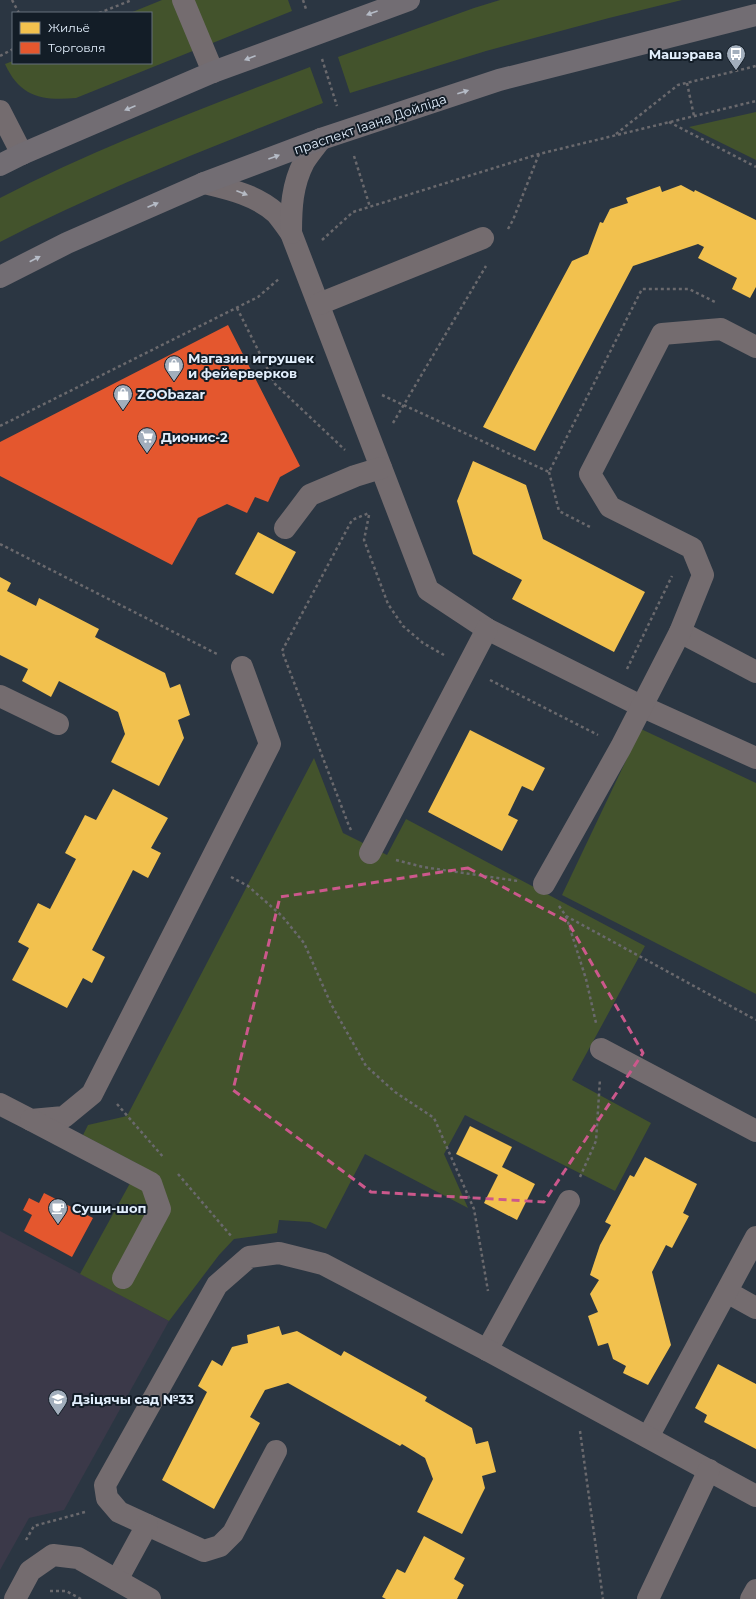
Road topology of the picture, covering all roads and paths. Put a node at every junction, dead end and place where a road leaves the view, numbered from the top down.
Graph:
1 (12, 0) edge
2 (132, 0) edge
3 (183, 0) edge
4 (303, 0) edge
5 (409, 0) edge
6 (18, 12) edge
7 (102, 12) edge
8 (756, 15) edge
9 (314, 34) junction
10 (12, 50) edge
11 (0, 56) edge
12 (756, 66) edge
13 (213, 72) junction
14 (687, 83) junction
15 (756, 101) edge
16 (0, 111) edge
17 (694, 116) junction
18 (669, 122) junction
19 (346, 131) junction
20 (614, 135) junction
21 (321, 139) junction
22 (22, 154) junction
23 (539, 154) junction
24 (0, 165) edge
25 (756, 167) edge
26 (204, 183) junction
27 (370, 207) junction
28 (292, 233) junction
29 (505, 233) dead end
30 (483, 238) dead end
31 (301, 258) junction
32 (489, 261) dead end
33 (0, 277) edge
34 (716, 302) dead end
35 (319, 304) junction
36 (756, 347) edge
37 (404, 405) junction
38 (0, 426) edge
39 (378, 460) junction
40 (549, 472) junction
41 (369, 513) dead end
42 (285, 528) dead end
43 (593, 528) dead end
44 (0, 544) edge
45 (674, 570) dead end
46 (487, 629) junction
47 (680, 632) junction
48 (242, 667) joint
49 (756, 672) edge
50 (616, 693) junction
51 (0, 696) edge
52 (641, 706) junction
53 (58, 724) dead end
54 (756, 758) edge
55 (370, 853) junction
56 (208, 865) junction
57 (544, 884) junction
58 (756, 1020) edge
59 (601, 1049) dead end
60 (0, 1104) edge
61 (31, 1120) junction
62 (756, 1131) edge
63 (569, 1201) dead end
64 (756, 1237) edge
65 (123, 1278) dead end
66 (727, 1292) junction
67 (756, 1308) edge
68 (491, 1342) junction
69 (576, 1398) junction
70 (648, 1437) junction
71 (276, 1451) dead end
72 (709, 1470) junction
73 (756, 1496) edge
74 (147, 1525) junction
75 (117, 1580) junction
76 (756, 1590) edge
77 (46, 1595) dead end
78 (15, 1599) edge
79 (81, 1599) edge
80 (150, 1599) edge
81 (603, 1599) edge
82 (648, 1599) edge
83 (752, 1599) edge

1 - 6 path
2 - 7 path
3 - 13 street
4 - 9 path
5 -> 9 main road
19 -> 8 main road, праспект Іаана Дойліда
9 -> 13 main road
9 - 19 path
10 - 11 path
12 - 14 path
13 -> 22 main road
14 - 17 path
14 - 20 path
15 - 17 path
16 - 22 street
17 - 18 path
18 - 20 path
18 - 25 path
19 - 21 main road, праспект Іаана Дойліда
19 - 27 path
20 - 23 path
26 -> 21 main road, праспект Іаана Дойліда
21 - 28 street
22 - 24 main road
23 - 27 path
23 - 29 path
26 -> 28 street
33 -> 26 main road, праспект Іаана Дойліда
27 - 31 path
28 - 31 street
30 - 35 street
31 - 35 street
31 - 38 path
32 - 37 path
34 - 40 path
35 - 39 street
36 - 47 street
37 - 39 path
37 - 40 path
39 - 42 street
39 - 46 street
40 - 43 path
41 - 55 path
44 - 48 path
45 - 50 path
46 - 50 street
46 - 55 street
47 - 49 street
47 - 52 street
48 - 56 street
50 - 52 street
51 - 53 street
52 - 54 street
52 - 57 street
55 - 57 path
56 - 61 street
56 - 68 path
57 - 58 path
59 - 62 street
60 - 61 street
61 - 65 street
63 - 68 street
64 - 66 street
66 - 67 street
66 - 70 street
68 - 69 street
68 - 74 street
69 - 70 street
69 - 81 path
70 - 72 street
71 - 74 street
72 - 73 street
72 - 82 street
74 - 75 street
75 - 78 street
75 - 80 street
76 - 83 street
77 - 79 path

